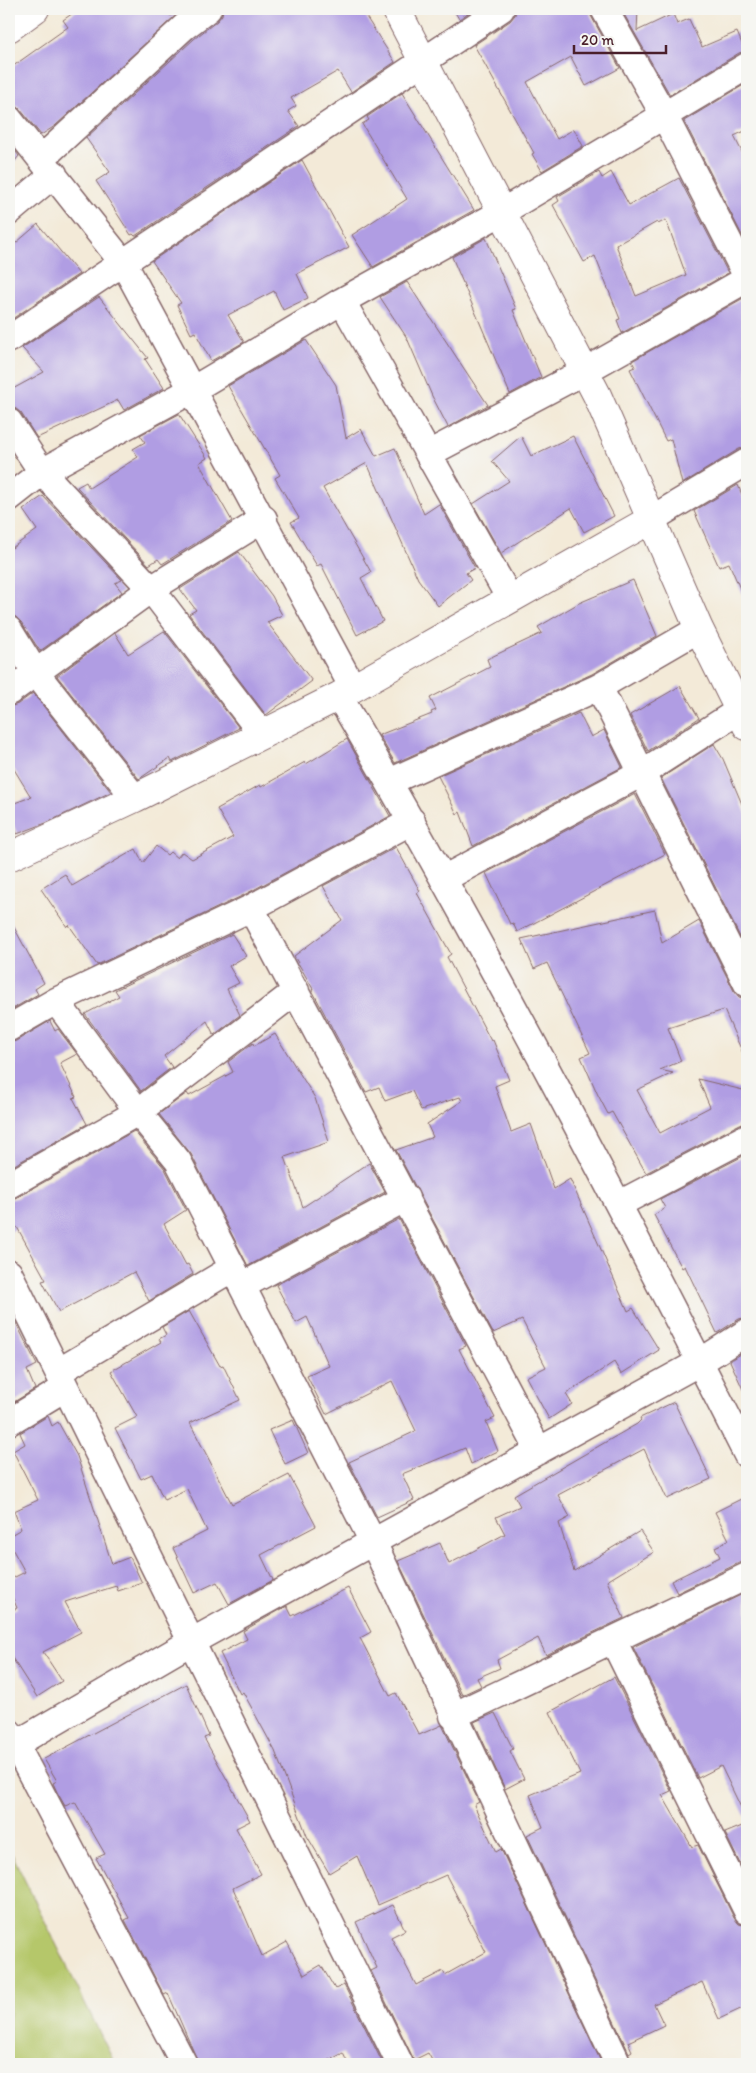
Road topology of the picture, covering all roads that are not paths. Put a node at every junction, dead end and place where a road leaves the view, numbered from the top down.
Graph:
1 (34, 9) edge
2 (208, 9) edge
3 (396, 9) edge
4 (501, 9) edge
5 (604, 9) edge
6 (9, 28) edge
7 (423, 61) junction
8 (747, 66) edge
9 (664, 115) junction
10 (9, 119) edge
11 (47, 167) junction
12 (9, 212) edge
13 (502, 212) junction
14 (124, 264) junction
15 (747, 278) edge
16 (342, 301) junction
17 (9, 339) edge
18 (585, 371) junction
19 (192, 390) junction
20 (9, 422) edge
21 (428, 454) junction
22 (747, 462) edge
23 (42, 472) junction
24 (9, 498) edge
25 (264, 519) junction
26 (650, 520) junction
27 (151, 589) junction
28 (510, 599) junction
29 (699, 629) junction
30 (9, 630) edge
31 (35, 672) junction
32 (599, 687) junction
33 (9, 692) edge
34 (346, 692) junction
35 (745, 713) edge
36 (262, 734) junction
37 (642, 773) junction
38 (389, 782) junction
39 (134, 798) junction
40 (412, 821) junction
41 (9, 857) edge
42 (443, 879) junction
43 (251, 908) junction
44 (747, 984) edge
45 (296, 991) junction
46 (56, 1001) junction
47 (9, 1028) edge
48 (138, 1112) junction
49 (747, 1137) edge
50 (9, 1185) edge
51 (406, 1198) junction
52 (619, 1204) junction
53 (9, 1273) edge
54 (237, 1277) junction
55 (747, 1332) edge
56 (700, 1362) junction
57 (61, 1380) junction
58 (9, 1422) edge
59 (539, 1451) junction
60 (747, 1455) edge
61 (373, 1542) junction
62 (747, 1576) edge
63 (613, 1640) junction
64 (191, 1642) junction
65 (453, 1716) junction
66 (11, 1742) edge
67 (747, 1911) edge
68 (184, 2064) edge
69 (400, 2064) edge
70 (618, 2064) edge

1 - 6 street
2 - 11 street
3 - 7 street
4 - 7 street
5 - 9 street
7 - 13 street
7 - 14 street
8 - 9 street
9 - 13 street
9 - 15 street
10 - 11 street
11 - 12 street
11 - 14 street
13 - 16 street
13 - 18 street
14 - 17 street
14 - 19 street
15 - 18 street
16 - 19 street
16 - 21 street
18 - 21 street
18 - 26 street
19 - 23 street
19 - 25 street
20 - 23 street
21 - 28 street
22 - 26 street
23 - 24 street
23 - 27 street
25 - 27 street
25 - 34 street
26 - 28 street
26 - 29 street
27 - 31 street
27 - 36 street
28 - 34 street
29 - 32 street
29 - 35 street
30 - 31 street
31 - 33 street
31 - 39 street
32 - 37 street
32 - 38 street
34 - 36 street
34 - 38 street
35 - 37 street
36 - 39 street
37 - 42 street
37 - 44 street
38 - 40 street
39 - 41 street
40 - 42 street
40 - 43 street
42 - 52 street
43 - 45 street
43 - 46 street
45 - 48 street
45 - 51 street
46 - 47 street
46 - 48 street
48 - 50 street
48 - 54 street
49 - 52 street
51 - 54 street
51 - 59 street
52 - 56 street
53 - 57 street
54 - 57 street
54 - 61 street
55 - 56 street
56 - 59 street
56 - 60 street
57 - 58 street
57 - 64 street
59 - 61 street
61 - 64 street
61 - 65 street
62 - 63 street
63 - 65 street
63 - 67 street
64 - 66 street
64 - 69 street
65 - 70 street
66 - 68 street

